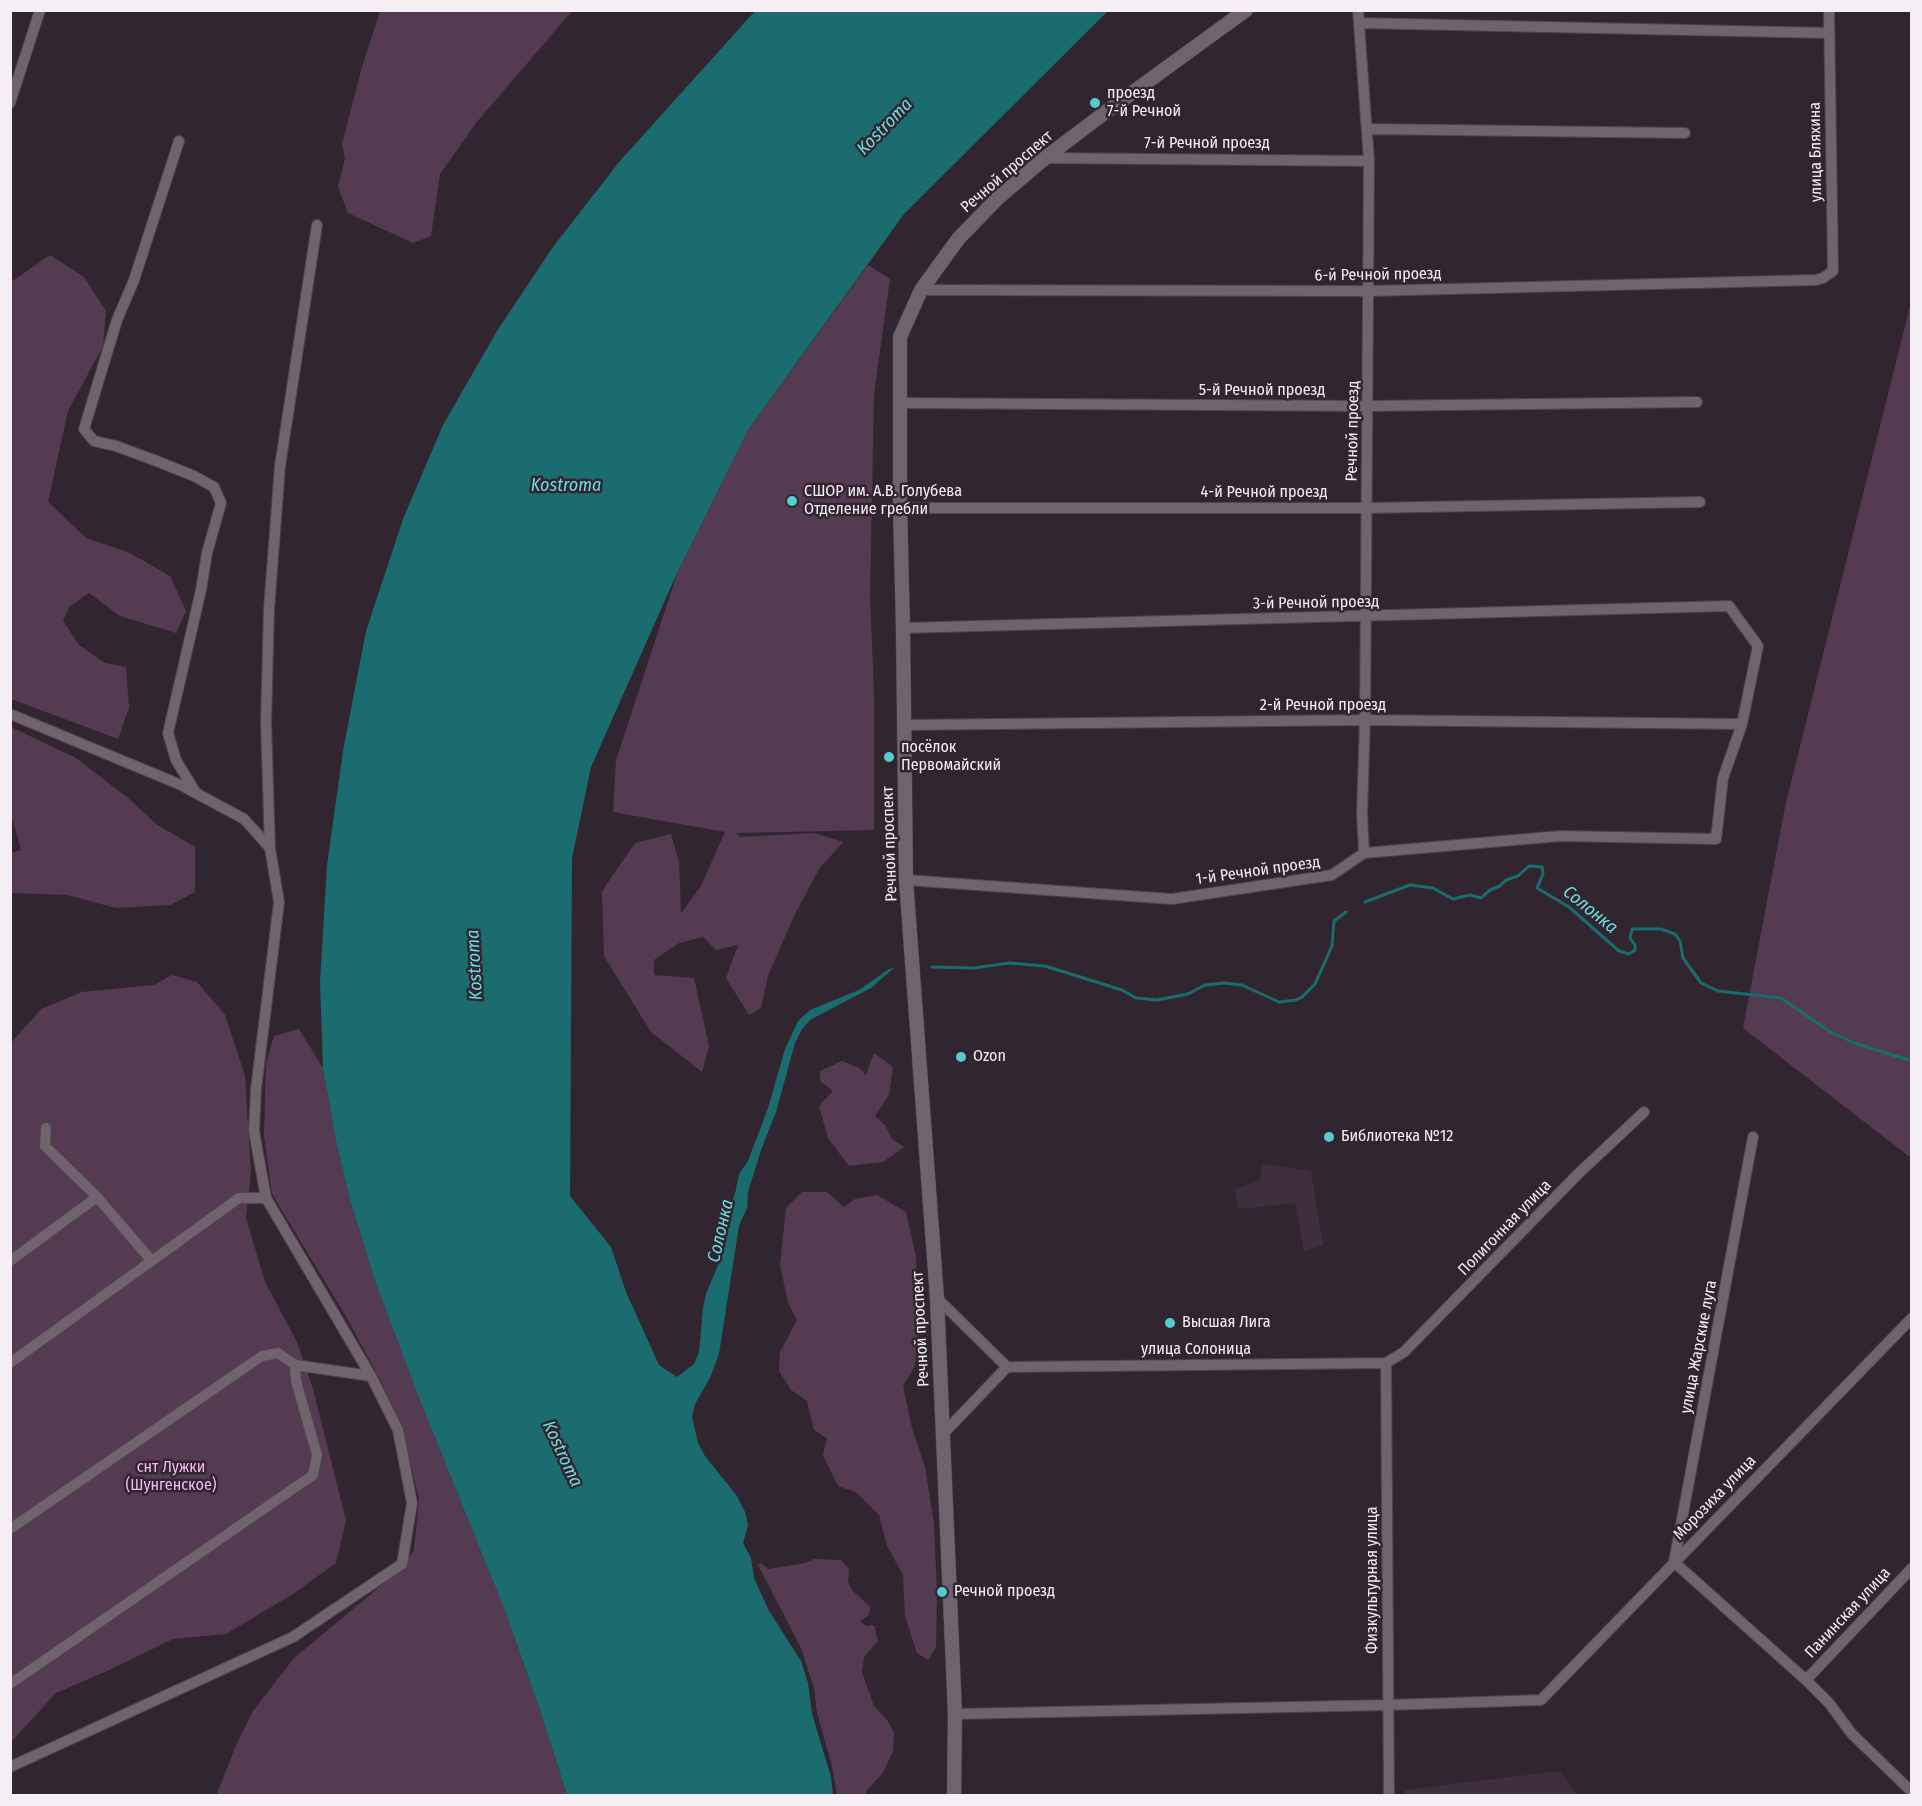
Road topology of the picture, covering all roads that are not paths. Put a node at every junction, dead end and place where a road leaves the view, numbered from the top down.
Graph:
1 (40, 10) edge
2 (1246, 10) edge
3 (1358, 10) edge
4 (1829, 10) edge
5 (1359, 23) junction
6 (1829, 33) junction
7 (10, 103) edge
8 (1368, 129) junction
9 (1685, 133) dead end
10 (179, 141) dead end
11 (1045, 158) junction
12 (1369, 161) junction
13 (317, 225) dead end
14 (1833, 271) joint
15 (921, 290) junction
16 (1369, 291) junction
17 (1697, 402) dead end
18 (900, 403) junction
19 (1368, 406) junction
20 (1700, 502) dead end
21 (900, 508) junction
22 (1367, 508) junction
23 (1366, 616) junction
24 (903, 628) junction
25 (10, 714) edge
26 (1365, 720) junction
27 (1742, 724) junction
28 (904, 725) junction
29 (196, 794) junction
30 (270, 848) junction
31 (1364, 853) junction
32 (906, 880) junction
33 (1644, 1112) dead end
34 (46, 1128) dead end
35 (1754, 1137) dead end
36 (97, 1197) junction
37 (266, 1198) junction
38 (151, 1260) junction
39 (10, 1261) edge
40 (937, 1298) junction
41 (1911, 1318) edge
42 (10, 1363) edge
43 (1386, 1364) junction
44 (295, 1365) junction
45 (1007, 1367) junction
46 (371, 1376) junction
47 (942, 1435) junction
48 (10, 1529) edge
49 (1674, 1562) junction
50 (1911, 1568) edge
51 (1806, 1680) junction
52 (10, 1684) edge
53 (1388, 1705) junction
54 (955, 1714) junction
55 (10, 1767) edge
56 (1911, 1792) edge
57 (954, 1796) edge
58 (1389, 1796) edge

1 - 7 street
2 - 11 street, Речной проспект
3 - 5 street, Речной проезд
4 - 6 street, улица Бляхина
5 - 6 street
5 - 8 street, Речной проезд
6 - 14 street, улица Бляхина
8 - 9 street
8 - 12 street, Речной проезд
10 - 29 street
11 - 12 street, 7-й Речной проезд
11 - 15 street, Речной проспект
12 - 16 street, Речной проезд
13 - 30 street
14 - 16 street, 6-й Речной проезд
15 - 16 street, 6-й Речной проезд
15 - 18 street, Речной проспект
16 - 19 street, Речной проезд
17 - 19 street, 5-й Речной проезд
18 - 19 street, 5-й Речной проезд
18 - 21 street, Речной проспект
19 - 22 street, Речной проезд
20 - 22 street, 4-й Речной проезд
21 - 22 street, 4-й Речной проезд
21 - 24 street, Речной проспект
22 - 23 street, Речной проезд
23 - 24 street, 3-й Речной проезд
23 - 26 street, Речной проезд
23 - 27 street, 3-й Речной проезд
24 - 28 street, Речной проспект
25 - 29 street
26 - 27 street, 2-й Речной проезд
26 - 28 street, 2-й Речной проезд
26 - 31 street, Речной проезд
27 - 31 street, 1-й Речной проезд
28 - 32 street, Речной проспект
29 - 30 street
30 - 37 street
31 - 32 street, 1-й Речной проезд
32 - 40 street, Речной проспект
33 - 43 street, Полигонная улица
34 - 36 street
35 - 49 street, улица Жарские луга
36 - 38 street
36 - 39 street
37 - 38 street
37 - 46 street
38 - 42 street
40 - 45 street
40 - 47 street, Речной проспект
41 - 49 street, Морозиха улица
43 - 45 street, улица Солоница
43 - 53 street, Физкультурная улица
44 - 46 street
44 - 48 street
44 - 52 street
45 - 47 street
46 - 55 street
47 - 54 street, Речной проспект
49 - 51 street
49 - 53 street, Морозиха улица
50 - 51 street, Панинская улица
51 - 56 street
53 - 54 street
53 - 58 street, Физкультурная улица
54 - 57 street, Речной проспект

